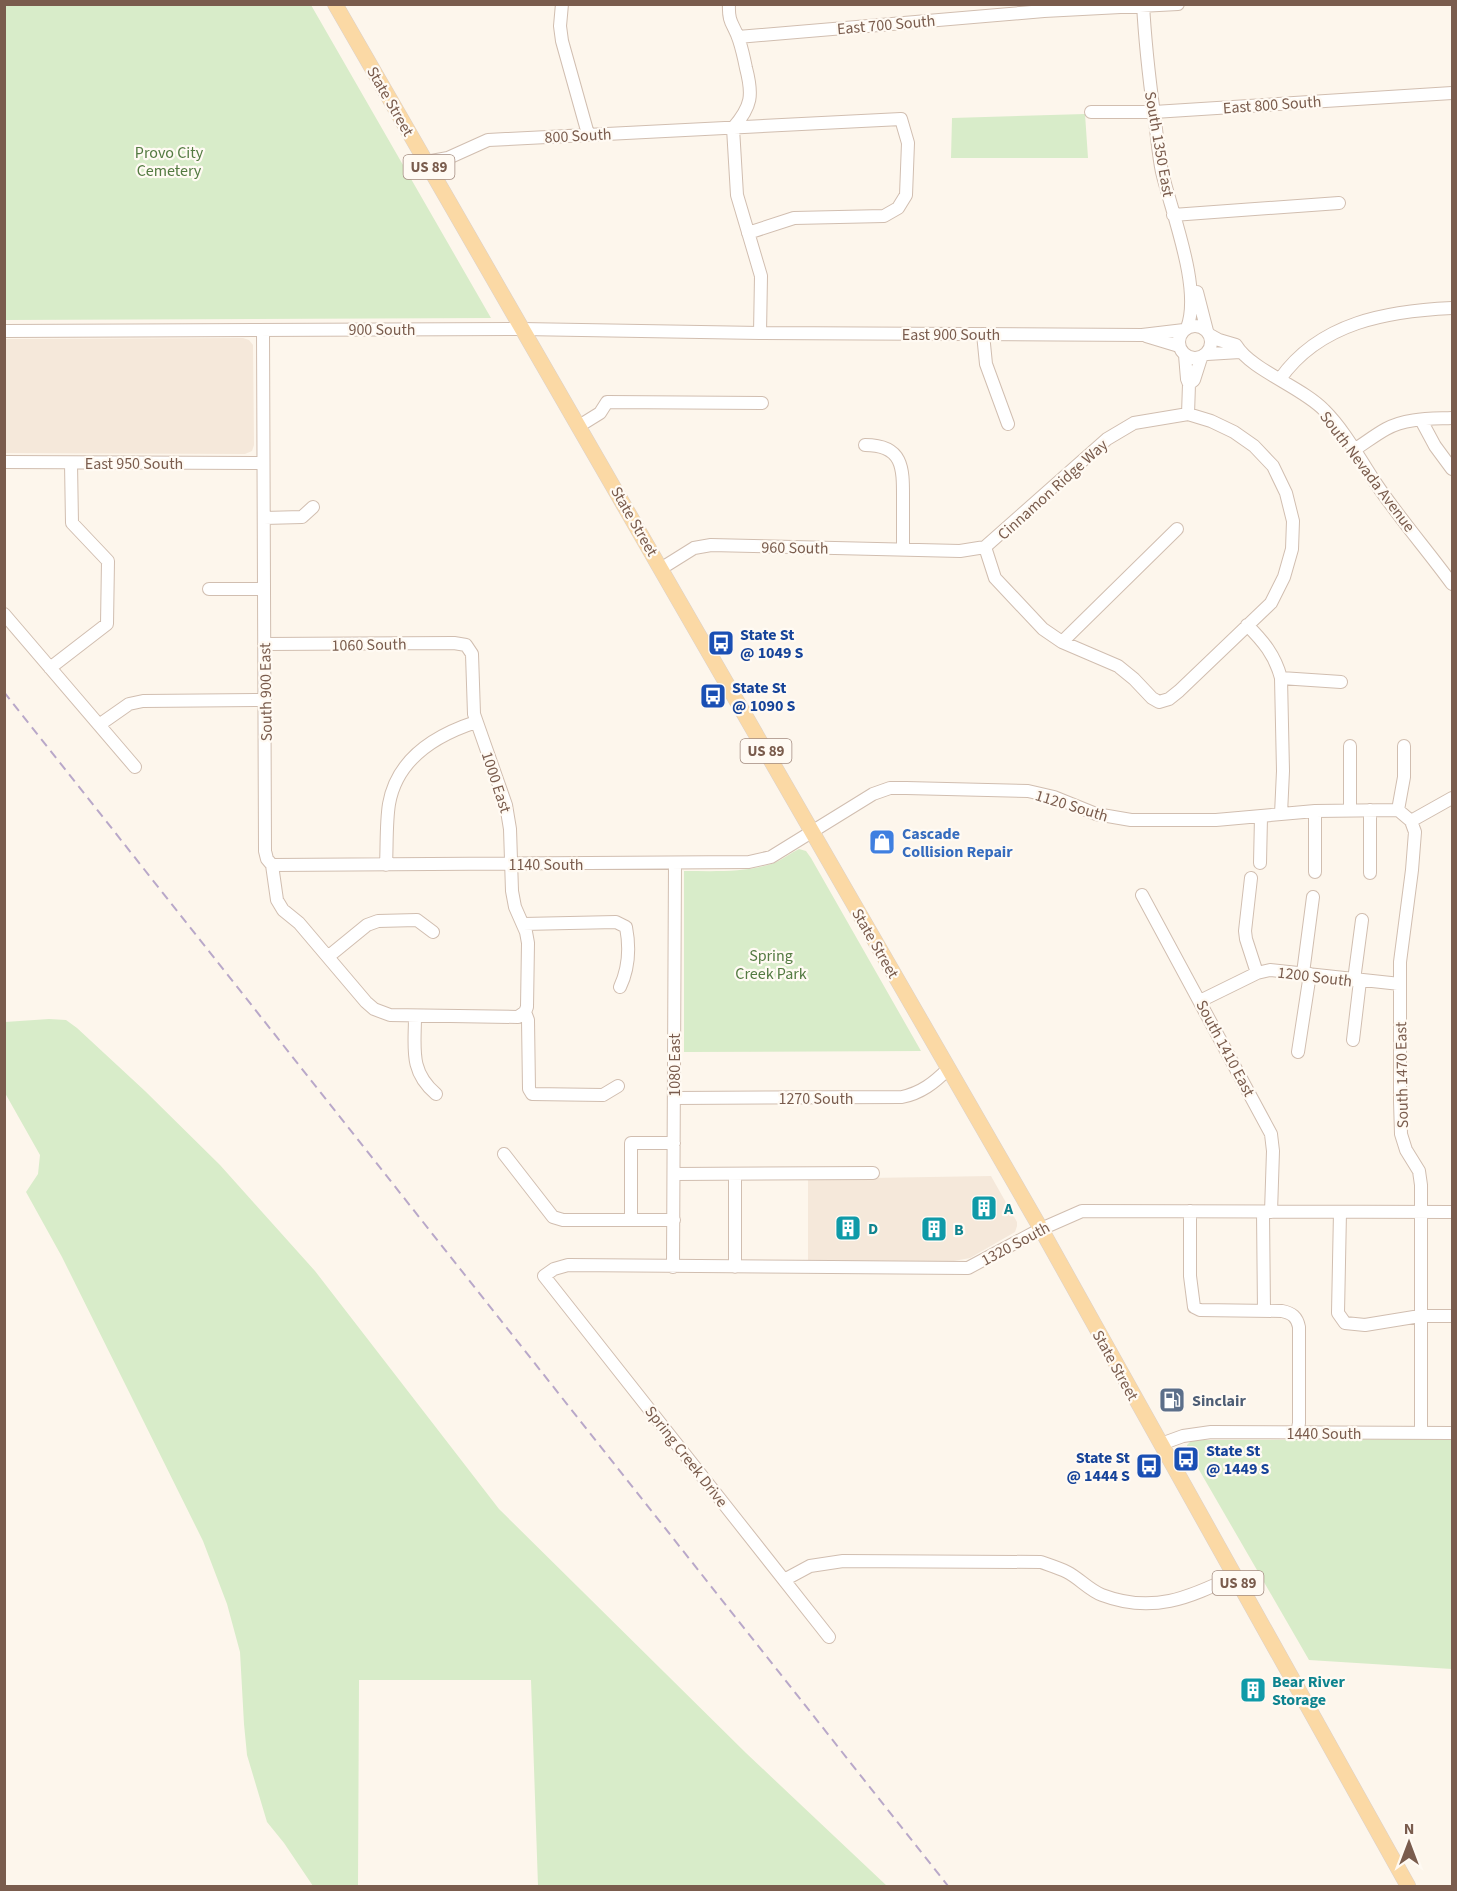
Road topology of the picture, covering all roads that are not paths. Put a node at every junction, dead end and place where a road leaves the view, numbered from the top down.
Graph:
1 (335, 4) edge
2 (562, 4) edge
3 (729, 4) edge
4 (1178, 4) edge
5 (1143, 5) edge
6 (738, 37) junction
7 (1452, 93) edge
8 (1091, 112) dead end
9 (1154, 112) junction
10 (733, 128) junction
11 (588, 134) junction
12 (426, 162) junction
13 (1339, 202) dead end
14 (1173, 216) junction
15 (748, 233) junction
16 (1190, 281) junction
17 (1452, 308) edge
18 (522, 329) junction
19 (1186, 329) junction
20 (263, 330) junction
21 (4, 331) edge
22 (760, 333) junction
23 (1209, 333) junction
24 (983, 334) junction
25 (1142, 335) junction
26 (1182, 351) junction
27 (1240, 352) junction
28 (1204, 356) junction
29 (1280, 379) junction
30 (1189, 384) junction
31 (762, 403) dead end
32 (1188, 414) junction
33 (1452, 418) edge
34 (1421, 420) junction
35 (1008, 424) dead end
36 (579, 426) junction
37 (866, 445) dead end
38 (1354, 450) junction
39 (4, 462) edge
40 (71, 463) junction
41 (263, 463) junction
42 (1452, 470) edge
43 (313, 507) dead end
44 (264, 518) junction
45 (1177, 528) dead end
46 (985, 548) junction
47 (903, 549) junction
48 (662, 568) junction
49 (1452, 584) edge
50 (209, 589) dead end
51 (264, 590) junction
52 (4, 614) edge
53 (1246, 625) junction
54 (1062, 642) junction
55 (264, 644) junction
56 (471, 651) joint
57 (50, 668) junction
58 (1281, 678) junction
59 (1341, 682) dead end
60 (265, 700) junction
61 (477, 722) junction
62 (99, 725) junction
63 (1350, 746) dead end
64 (1404, 746) dead end
65 (135, 767) dead end
66 (1452, 798) edge
67 (1350, 810) junction
68 (1370, 810) junction
69 (1398, 810) junction
70 (1315, 811) junction
71 (1281, 814) junction
72 (1261, 817) junction
73 (1411, 821) junction
74 (812, 832) junction
75 (675, 863) junction
76 (1260, 863) dead end
77 (272, 864) junction
78 (386, 864) junction
79 (511, 864) junction
80 (1315, 872) dead end
81 (1370, 873) dead end
82 (1251, 878) dead end
83 (1142, 895) dead end
84 (1313, 897) dead end
85 (1362, 920) dead end
86 (523, 924) junction
87 (433, 932) dead end
88 (329, 956) junction
89 (1257, 973) junction
90 (1306, 973) junction
91 (1357, 980) junction
92 (1400, 984) junction
93 (620, 987) dead end
94 (1200, 1001) junction
95 (525, 1012) junction
96 (415, 1016) junction
97 (1353, 1040) dead end
98 (1298, 1052) dead end
99 (948, 1069) junction
100 (618, 1086) dead end
101 (436, 1094) dead end
102 (674, 1098) junction
103 (674, 1143) junction
104 (504, 1154) dead end
105 (735, 1173) junction
106 (873, 1173) dead end
107 (674, 1174) junction
108 (1190, 1211) junction
109 (1267, 1212) junction
110 (1340, 1212) junction
111 (1420, 1212) junction
112 (1452, 1212) edge
113 (632, 1220) junction
114 (674, 1220) junction
115 (1041, 1229) junction
116 (674, 1267) junction
117 (735, 1267) junction
118 (543, 1276) joint
119 (1264, 1311) junction
120 (1420, 1316) junction
121 (1452, 1316) edge
122 (1297, 1433) junction
123 (1421, 1433) junction
124 (1452, 1433) edge
125 (1161, 1444) junction
126 (1234, 1576) junction
127 (784, 1580) junction
128 (829, 1637) dead end
129 (1408, 1887) edge

1 - 12 main road, State Street / US 89
2 - 11 street
3 - 6 street
4 - 5 street, East 700 South
5 - 6 street, East 700 South
5 - 9 street, South 1350 East
6 - 10 street
7 - 9 street, East 800 South
8 - 9 street, East 800 South
9 - 14 street, South 1350 East
10 - 11 street, 800 South
10 - 15 street
10 - 15 street
11 - 12 street, 800 South
12 - 18 main road, State Street / US 89
13 - 14 street
14 - 16 street, South 1350 East
15 - 22 street
16 - 19 street, South 1350 East
16 - 23 street, South 1350 East
17 - 29 street
18 - 20 street, 900 South
18 - 22 street, 900 South
18 - 36 main road, State Street / US 89
19 - 23 street
19 - 25 street, East 900 South
19 - 26 street
20 - 21 street, 900 South
20 - 41 street, South 900 East
22 - 24 street, East 900 South
23 - 27 street, South Nevada Avenue
23 - 28 street
24 - 25 street, East 900 South
24 - 35 street
25 - 26 street, East 900 South
26 - 28 street
26 - 30 street
27 - 28 street
27 - 29 street, South Nevada Avenue
28 - 30 street
29 - 38 street, South Nevada Avenue
30 - 32 street
31 - 36 street
32 - 46 street, Cinnamon Ridge Way
32 - 53 street
33 - 34 street
34 - 38 street
34 - 42 street
36 - 48 main road, State Street / US 89
37 - 47 street
38 - 49 street, South Nevada Avenue
39 - 40 street, East 950 South
40 - 41 street, East 950 South
40 - 57 street
41 - 44 street, South 900 East
43 - 44 street
44 - 51 street, South 900 East
45 - 54 street
46 - 47 street, 960 South
46 - 54 street
47 - 48 street, 960 South
48 - 74 main road, State Street / US 89
50 - 51 street
51 - 55 street, South 900 East
52 - 57 street
53 - 54 street
53 - 58 street
55 - 56 street, 1060 South
55 - 60 street, South 900 East
56 - 61 street, 1000 East
57 - 62 street
58 - 59 street
58 - 71 street
60 - 62 street
60 - 77 street, South 900 East
61 - 78 street
61 - 79 street, 1000 East
62 - 65 street
63 - 67 street
64 - 69 street
66 - 73 street
67 - 68 street, 1120 South
67 - 70 street, 1120 South
68 - 69 street, 1120 South
68 - 81 street
69 - 73 street
70 - 71 street, 1120 South
70 - 80 street
71 - 72 street, 1120 South
72 - 74 street, 1120 South
72 - 76 street
73 - 92 street, South 1470 East
74 - 75 street, 1140 South
74 - 99 main road, State Street / US 89
75 - 79 street, 1140 South
75 - 102 street, 1080 East
77 - 78 street, 1140 South
77 - 88 street, South 900 East
78 - 79 street, 1140 South
79 - 86 street, 1000 East
82 - 89 street
83 - 94 street, South 1410 East
84 - 90 street
85 - 91 street
86 - 93 street
86 - 95 street, 1000 East
87 - 88 street
88 - 96 street, South 900 East
89 - 90 street, 1200 South
89 - 94 street, 1200 South
90 - 91 street, 1200 South
90 - 98 street
91 - 92 street, 1200 South
91 - 97 street
92 - 111 street, South 1470 East
94 - 109 street, South 1410 East
95 - 96 street
95 - 100 street, 1000 East
96 - 101 street
99 - 102 street, 1270 South
99 - 115 main road, State Street / US 89
102 - 103 street, 1080 East
103 - 107 street, 1080 East
103 - 113 street
104 - 113 street
105 - 106 street
105 - 107 street
105 - 117 street
107 - 114 street, 1080 East
108 - 109 street, 1320 South
108 - 115 street, 1320 South
108 - 119 street
109 - 110 street, 1320 South
109 - 119 street, South 1410 East
110 - 111 street, 1320 South
110 - 120 street
111 - 112 street, 1320 South
111 - 120 street, South 1470 East
113 - 114 street
114 - 116 street, 1080 East
115 - 117 street, 1320 South
115 - 125 main road, State Street / US 89
116 - 117 street, 1320 South
116 - 118 street, 1320 South
118 - 127 street, Spring Creek Drive
119 - 122 street
120 - 121 street
120 - 123 street, South 1470 East
122 - 123 street, 1440 South
122 - 125 street, 1440 South
123 - 124 street, 1440 South
125 - 126 main road, State Street / US 89
126 - 127 street
126 - 129 main road, State Street / US 89
127 - 128 street, Spring Creek Drive

